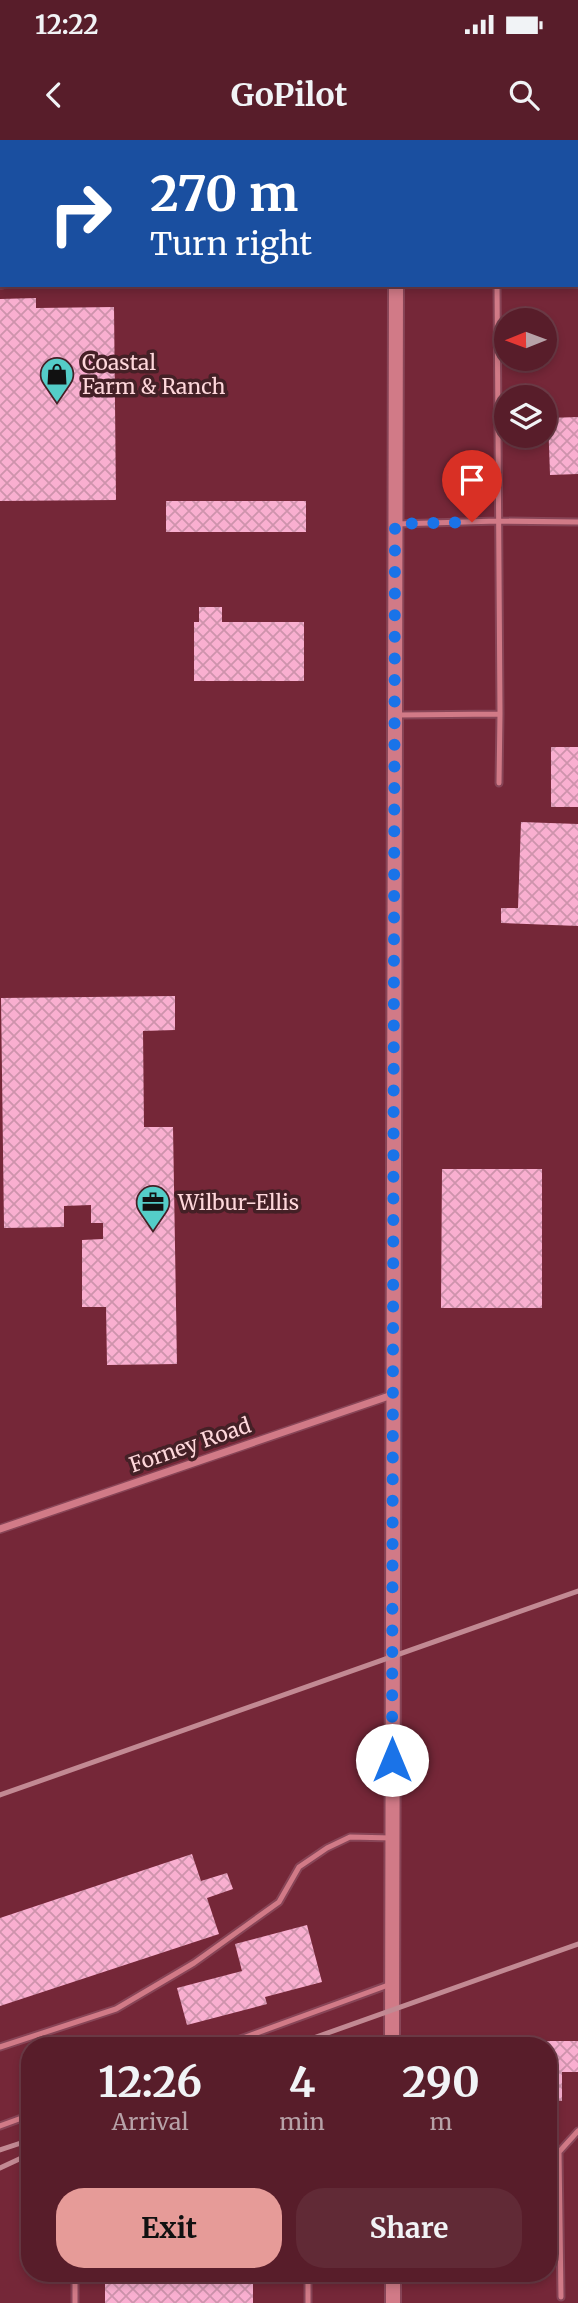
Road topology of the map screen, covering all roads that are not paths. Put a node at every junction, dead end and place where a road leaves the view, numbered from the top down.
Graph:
1 (396, 287) edge
2 (497, 287) edge
3 (498, 521) junction
4 (578, 522) edge
5 (395, 524) junction
6 (500, 714) junction
7 (394, 715) junction
8 (499, 783) dead end
9 (392, 1395) junction
10 (0, 1528) edge
11 (392, 1838) junction
12 (391, 1984) junction
13 (31, 2037) edge
14 (246, 2037) edge
15 (392, 2037) edge
16 (21, 2040) edge
17 (0, 2047) edge
18 (21, 2118) edge
19 (0, 2126) edge
20 (578, 2131) edge
21 (559, 2152) joint
22 (75, 2282) edge
23 (308, 2282) edge
24 (393, 2282) edge
25 (561, 2297) dead end
26 (75, 2303) edge
27 (308, 2303) edge
28 (393, 2303) edge

1 - 5 main road
2 - 3 lane
3 - 4 lane
3 - 5 lane
3 - 6 lane
5 - 7 main road
6 - 7 lane
6 - 8 lane
7 - 9 main road
9 - 10 street, Forney Road
9 - 11 main road
11 - 12 main road
11 - 13 lane
12 - 14 lane
12 - 15 main road
16 - 17 lane
18 - 19 lane
20 - 21 lane
21 - 25 lane
22 - 26 lane
23 - 27 lane
24 - 28 main road

